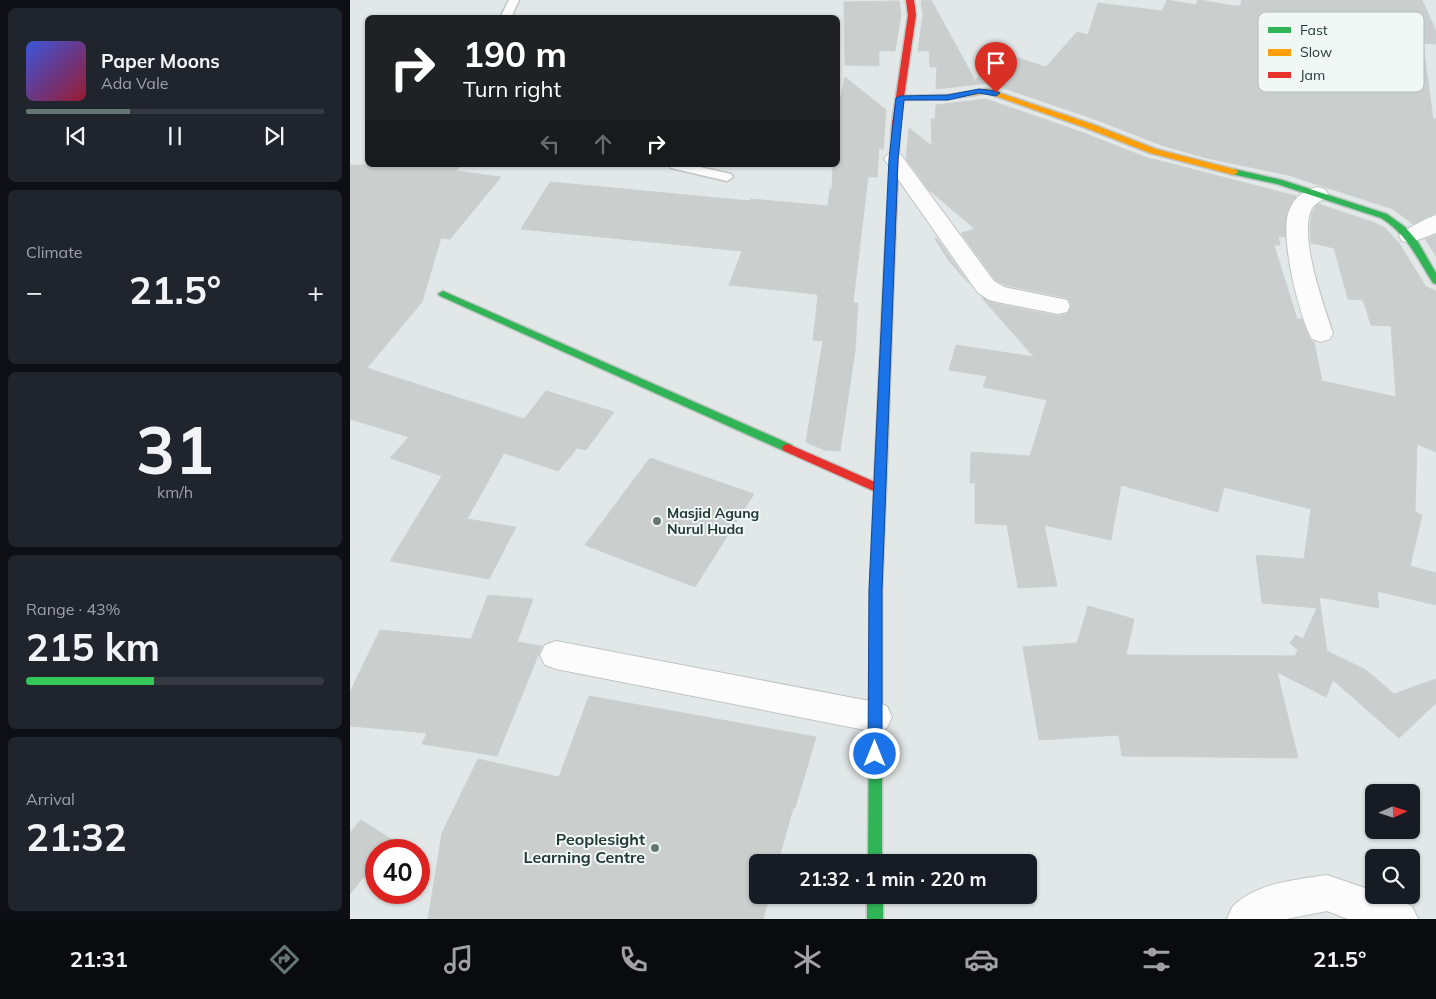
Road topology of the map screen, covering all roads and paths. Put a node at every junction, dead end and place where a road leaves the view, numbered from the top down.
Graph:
1 (514, 0) edge
2 (910, 0) edge
3 (507, 15) edge
4 (900, 98) junction
5 (894, 159) junction
6 (684, 167) edge
7 (728, 177) dead end
8 (1317, 194) junction
9 (1436, 222) edge
10 (1410, 236) junction
11 (1436, 281) edge
12 (443, 294) dead end
13 (1058, 306) dead end
14 (1321, 333) dead end
15 (880, 489) junction
16 (556, 655) dead end
17 (875, 717) junction
18 (875, 854) edge
19 (875, 904) edge
20 (875, 919) edge
21 (1246, 919) edge
22 (1399, 919) edge

1 - 3 lane
2 - 4 street
4 - 5 street
4 - 8 street
5 - 13 street
5 - 15 street
6 - 7 lane
8 - 10 street
8 - 14 street
9 - 10 street
10 - 11 street
12 - 15 street
15 - 17 street
16 - 17 street
17 - 18 street
19 - 20 street
21 - 22 street

